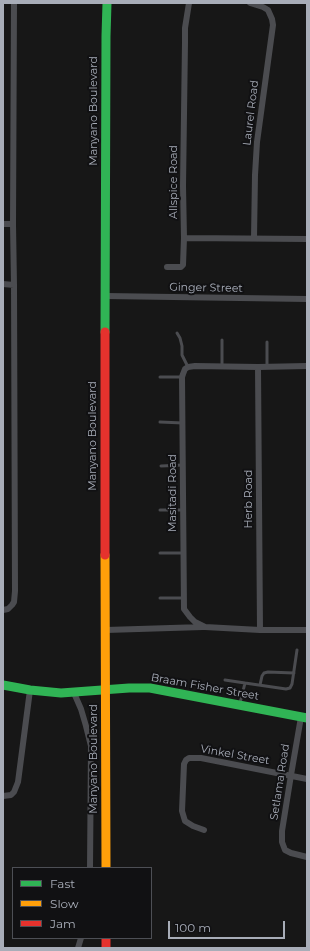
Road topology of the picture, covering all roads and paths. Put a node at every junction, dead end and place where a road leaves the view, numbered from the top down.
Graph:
1 (14, 3) edge
2 (107, 3) edge
3 (189, 3) edge
4 (250, 3) edge
5 (3, 224) edge
6 (13, 224) junction
7 (184, 238) junction
8 (254, 238) junction
9 (307, 239) edge
10 (167, 267) dead end
11 (3, 284) edge
12 (14, 285) junction
13 (106, 296) junction
14 (307, 300) edge
15 (177, 333) dead end
16 (222, 340) dead end
17 (267, 342) dead end
18 (307, 366) edge
19 (188, 367) junction
20 (222, 367) junction
21 (258, 367) junction
22 (266, 367) junction
23 (160, 377) dead end
24 (182, 377) junction
25 (160, 422) dead end
26 (183, 423) junction
27 (161, 466) dead end
28 (183, 466) junction
29 (160, 510) dead end
30 (183, 510) junction
31 (184, 552) junction
32 (160, 553) dead end
33 (160, 598) dead end
34 (184, 598) junction
35 (3, 610) edge
36 (205, 627) junction
37 (106, 630) junction
38 (260, 630) junction
39 (307, 630) edge
40 (298, 650) dead end
41 (294, 673) junction
42 (225, 680) dead end
43 (245, 683) junction
44 (3, 685) edge
45 (260, 685) junction
46 (30, 690) junction
47 (106, 690) junction
48 (74, 693) junction
49 (240, 705) junction
50 (305, 717) edge
51 (291, 775) junction
52 (307, 779) edge
53 (3, 796) edge
54 (204, 830) dead end
55 (307, 857) edge
56 (90, 867) edge
57 (106, 867) edge

1 - 6 street
2 - 13 street, Manyano Boulevard
3 - 7 street, Allspice Road
4 - 8 street, Laurel Road
5 - 6 street
6 - 12 street
7 - 8 street
7 - 10 street, Allspice Road
8 - 9 street
11 - 12 street
12 - 35 street
13 - 14 street, Ginger Street
13 - 37 street, Manyano Boulevard
15 - 19 lane
16 - 20 lane
17 - 22 lane
18 - 22 street
19 - 20 street
19 - 24 street
20 - 21 street
21 - 22 street
21 - 38 street, Herb Road
23 - 24 lane
24 - 26 street, Masitadi Road
25 - 26 lane
26 - 28 street, Masitadi Road
27 - 28 lane
28 - 30 street, Masitadi Road
29 - 30 lane
30 - 31 street, Masitadi Road
31 - 32 lane
31 - 34 street, Masitadi Road
33 - 34 lane
34 - 36 street, Masitadi Road
36 - 37 street
36 - 38 street
37 - 47 street, Manyano Boulevard
38 - 39 street
40 - 41 lane
41 - 45 lane
41 - 45 lane
42 - 43 lane
43 - 45 lane
43 - 49 lane
44 - 46 street, Braam Fisher Street
46 - 48 street, Braam Fisher Street
46 - 53 street
47 - 48 street, Braam Fisher Street
47 - 49 street, Braam Fisher Street
47 - 57 street, Manyano Boulevard
48 - 56 street
49 - 50 street, Braam Fisher Street
50 - 51 street, Setlama Road
51 - 52 street
51 - 54 street, Vinkel Street
51 - 55 street, Setlama Road

